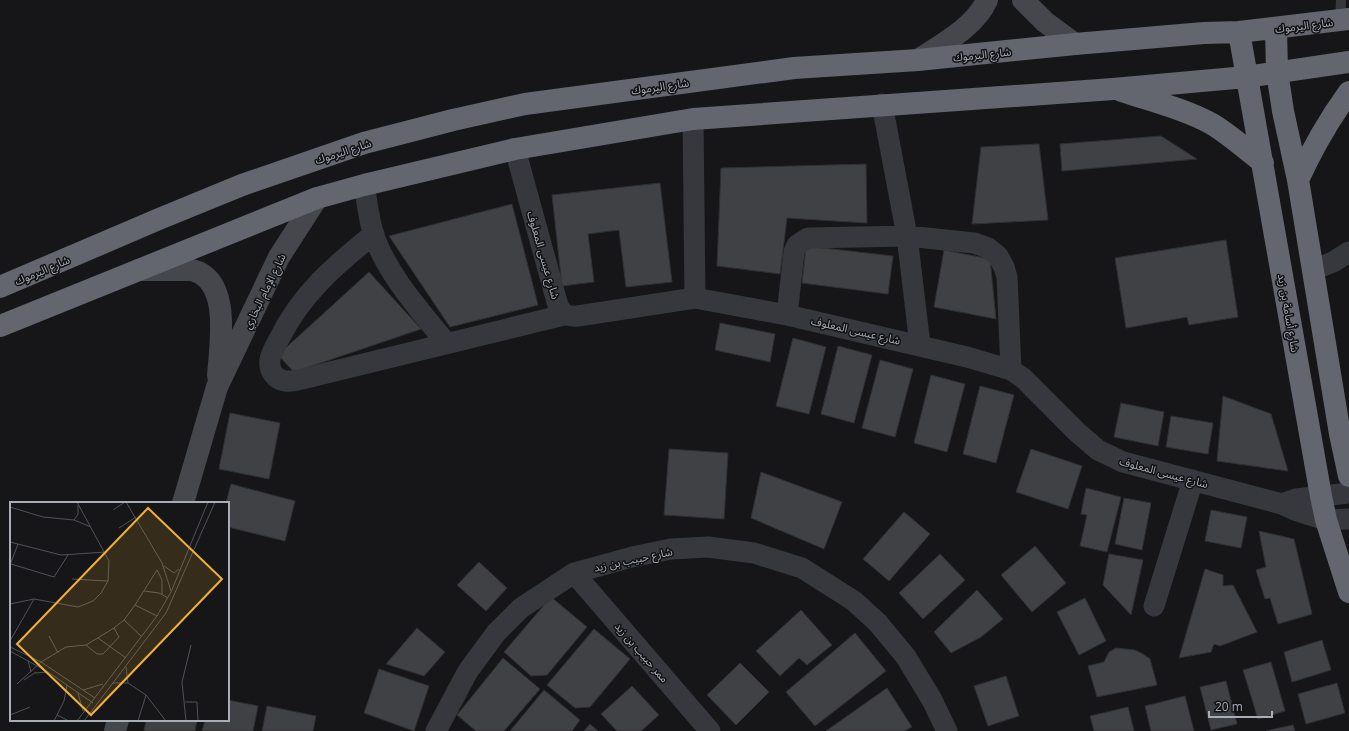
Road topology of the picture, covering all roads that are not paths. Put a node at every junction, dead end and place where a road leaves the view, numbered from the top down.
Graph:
1 (987, 0) edge
2 (1023, 0) edge
3 (1343, 13) edge
4 (1276, 28) junction
5 (1239, 32) junction
6 (1075, 44) junction
7 (918, 60) junction
8 (1349, 62) edge
9 (1277, 72) junction
10 (1246, 76) junction
11 (1113, 89) junction
12 (1349, 92) edge
13 (882, 104) junction
14 (693, 119) junction
15 (515, 149) junction
16 (1263, 163) junction
17 (1298, 180) junction
18 (364, 185) junction
19 (317, 198) junction
20 (374, 234) junction
21 (907, 236) junction
22 (1349, 252) edge
23 (139, 270) junction
24 (1313, 270) junction
25 (0, 287) edge
26 (695, 298) junction
27 (564, 315) junction
28 (787, 315) junction
29 (0, 326) edge
30 (446, 343) junction
31 (920, 345) junction
32 (1011, 370) junction
33 (217, 387) junction
34 (1344, 438) edge
35 (1349, 476) edge
36 (1193, 480) junction
37 (1349, 493) edge
38 (1321, 496) junction
39 (183, 502) edge
40 (1282, 504) junction
41 (1349, 519) edge
42 (1326, 520) junction
43 (574, 572) junction
44 (1349, 592) edge
45 (1154, 606) dead end
46 (118, 721) edge
47 (114, 731) edge
48 (436, 731) edge
49 (710, 731) edge
50 (947, 731) edge

1 - 7 street
2 - 6 street
3 - 4 highway, شارع اليرموك
4 - 5 highway, شارع اليرموك
4 - 9 highway
5 - 6 highway, شارع اليرموك
5 - 10 highway, شارع أسامة بن زيد
6 - 7 highway, شارع اليرموك
7 - 25 highway, شارع اليرموك
8 - 9 highway
9 - 10 highway
9 - 17 highway
10 - 11 highway
10 - 16 highway, شارع أسامة بن زيد
11 - 13 highway
11 - 16 highway
12 - 17 highway
13 - 14 highway
13 - 21 street
14 - 15 highway
14 - 26 street
15 - 18 highway
15 - 27 street, شارع عيسى المعلوف
16 - 38 highway, شارع أسامة بن زيد
17 - 24 highway
18 - 19 highway
18 - 20 street
19 - 23 highway
19 - 33 street, شارع الإمام البخاري
20 - 30 street
20 - 30 street
21 - 28 street
21 - 31 street
21 - 32 street
22 - 24 street
23 - 29 highway
23 - 33 street, شارع الإمام البخاري
24 - 34 highway
26 - 27 street, شارع عيسى المعلوف
26 - 28 street, شارع عيسى المعلوف
27 - 30 street
28 - 31 street, شارع عيسى المعلوف
31 - 32 street, شارع عيسى المعلوف
32 - 36 street, شارع عيسى المعلوف
33 - 39 street, شارع الإمام البخاري
34 - 35 highway
36 - 40 street, شارع عيسى المعلوف
36 - 45 street
37 - 38 street
38 - 40 street
38 - 42 highway, شارع أسامة بن زيد
40 - 42 street, شارع عيسى المعلوف
41 - 42 street, شارع عيسى المعلوف
42 - 44 highway, شارع أسامة بن زيد
43 - 48 street, شارع حبيب بن زيد
43 - 49 street, ممر حبيب بن زيد
43 - 50 street, شارع حبيب بن زيد
46 - 47 street

